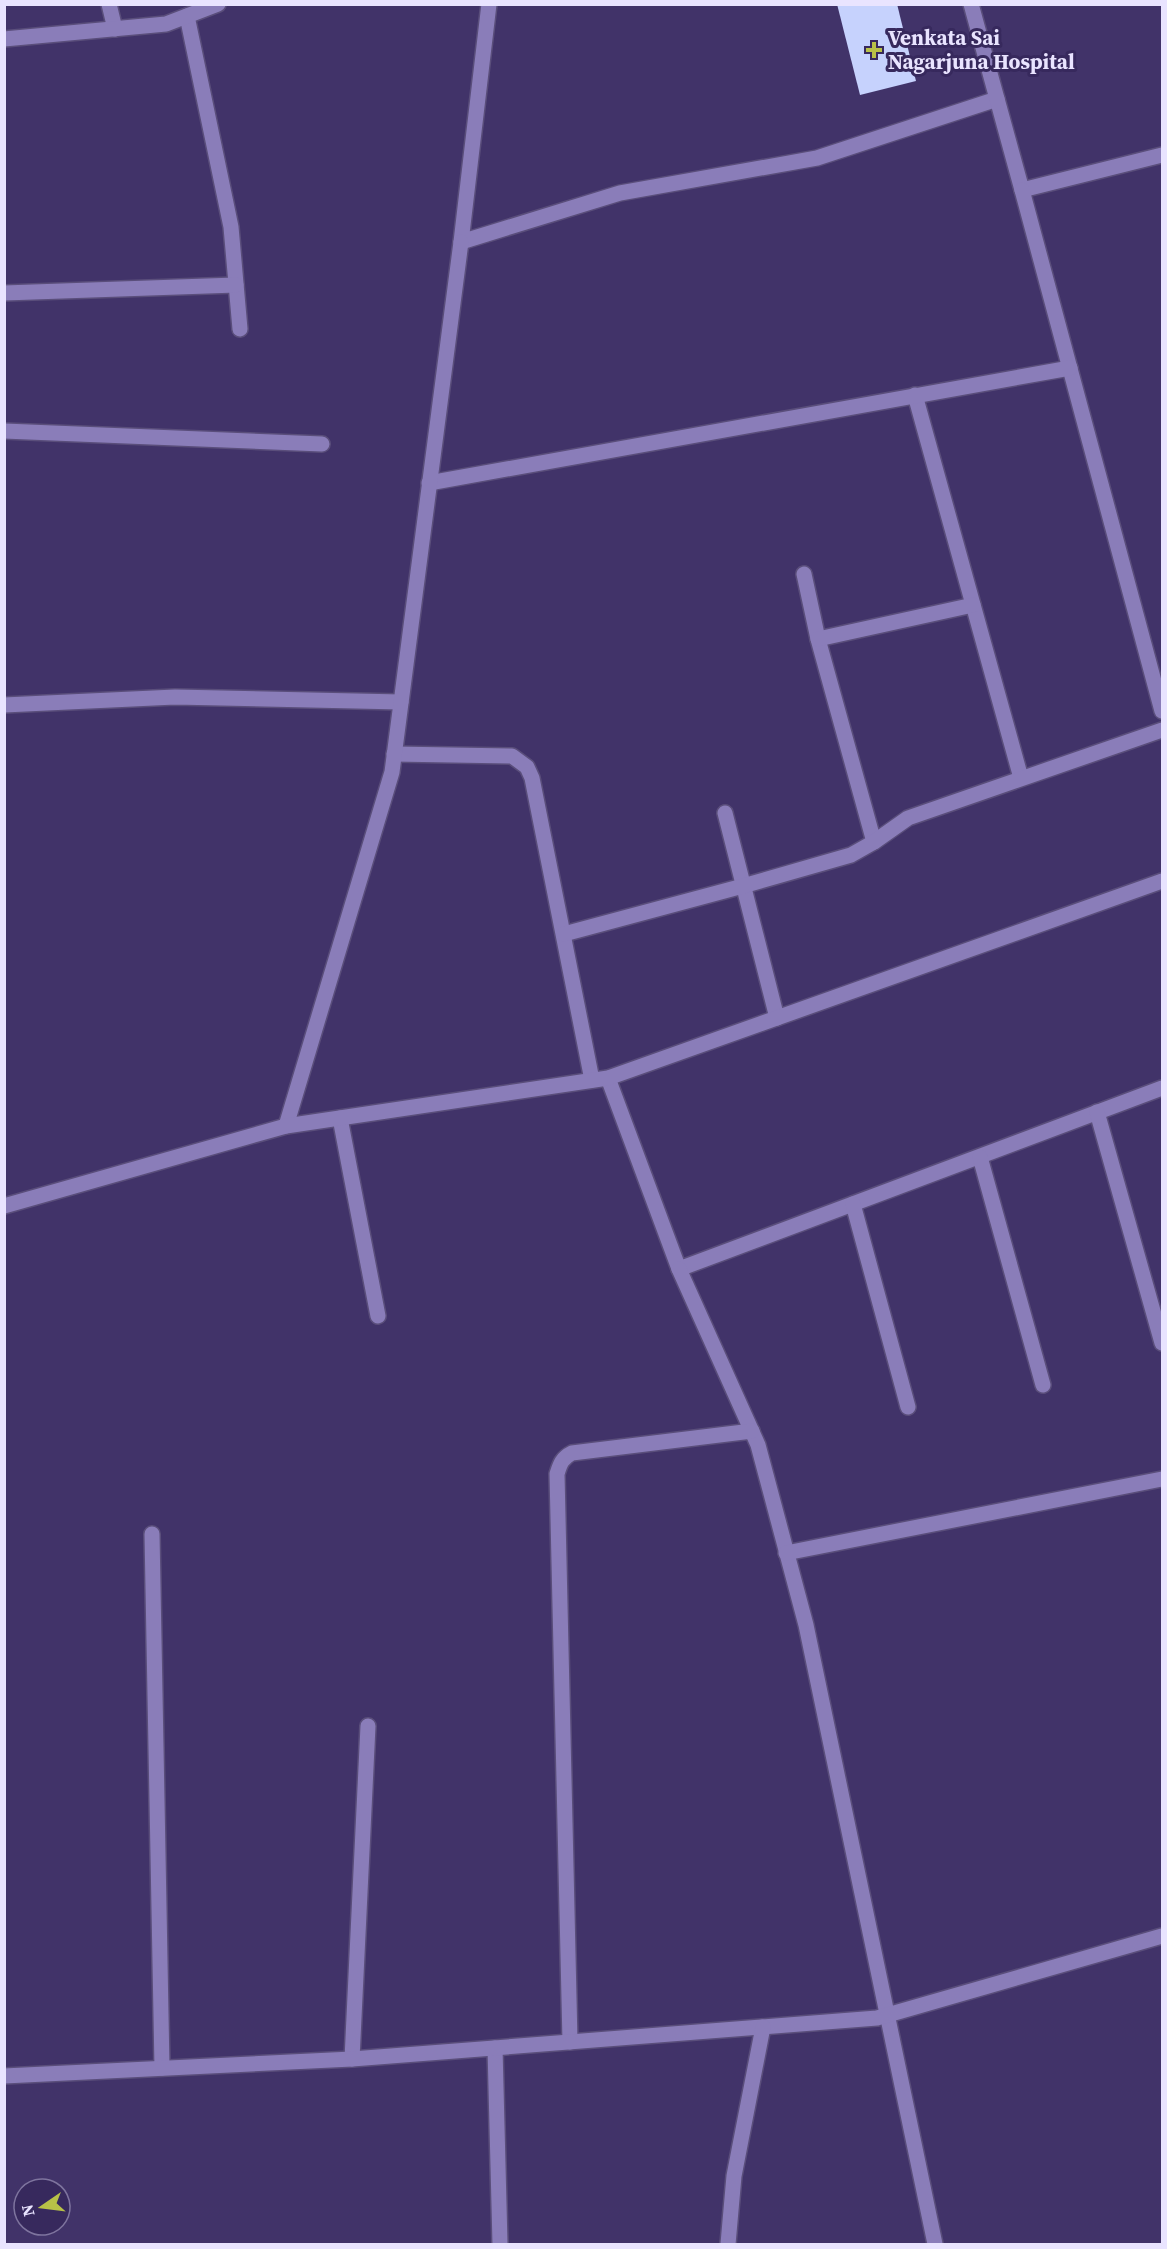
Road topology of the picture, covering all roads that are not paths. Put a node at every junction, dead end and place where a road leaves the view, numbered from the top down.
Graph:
1 (109, 4) edge
2 (218, 4) edge
3 (489, 4) edge
4 (970, 4) edge
5 (187, 16) junction
6 (115, 29) junction
7 (4, 39) edge
8 (997, 99) junction
9 (1162, 155) edge
10 (1022, 190) junction
11 (461, 242) junction
12 (236, 285) junction
13 (4, 293) edge
14 (240, 329) dead end
15 (1070, 368) junction
16 (915, 396) junction
17 (4, 431) edge
18 (322, 444) dead end
19 (429, 483) junction
20 (804, 574) dead end
21 (973, 605) junction
22 (818, 639) junction
23 (401, 702) junction
24 (4, 705) edge
25 (1162, 711) edge
26 (1162, 730) edge
27 (394, 754) junction
28 (1021, 778) junction
29 (725, 813) dead end
30 (874, 842) junction
31 (1162, 881) edge
32 (743, 886) junction
33 (564, 934) junction
34 (777, 1018) junction
35 (600, 1079) junction
36 (1162, 1088) edge
37 (1097, 1112) junction
38 (340, 1118) junction
39 (286, 1126) junction
40 (980, 1157) junction
41 (853, 1204) junction
42 (4, 1206) edge
43 (679, 1269) junction
44 (378, 1316) dead end
45 (1162, 1343) edge
46 (1043, 1385) dead end
47 (908, 1407) dead end
48 (752, 1431) junction
49 (1162, 1479) edge
50 (152, 1534) dead end
51 (786, 1553) junction
52 (368, 1726) dead end
53 (1162, 1936) edge
54 (888, 2015) junction
55 (763, 2027) junction
56 (570, 2042) junction
57 (495, 2048) junction
58 (352, 2059) junction
59 (162, 2068) junction
60 (4, 2076) edge
61 (500, 2244) edge
62 (728, 2244) edge
63 (935, 2244) edge

1 - 6 street
2 - 5 street
3 - 11 street
4 - 8 street
5 - 6 street
5 - 12 street
6 - 7 street
8 - 10 street
8 - 11 street
9 - 10 street
10 - 15 street
11 - 19 street
12 - 13 street
12 - 14 street
15 - 16 street
15 - 25 street
16 - 19 street
16 - 21 street
17 - 18 street
19 - 23 street
20 - 22 street
21 - 22 street
21 - 28 street
22 - 30 street
23 - 24 street
23 - 27 street
26 - 28 street
27 - 33 street
27 - 39 street
28 - 30 street
29 - 32 street
30 - 32 street
31 - 34 street
32 - 33 street
32 - 34 street
33 - 35 street
34 - 35 street
35 - 38 street
35 - 43 street
36 - 37 street
37 - 40 street
37 - 45 street
38 - 39 street
38 - 44 street
39 - 42 street
40 - 41 street
40 - 46 street
41 - 43 street
41 - 47 street
43 - 48 street
48 - 51 street
48 - 56 street
49 - 51 street
50 - 59 street
51 - 54 street
52 - 58 street
53 - 54 street
54 - 55 street
54 - 63 street
55 - 56 street
55 - 62 street
56 - 57 street
57 - 58 street
57 - 61 street
58 - 59 street
59 - 60 street

